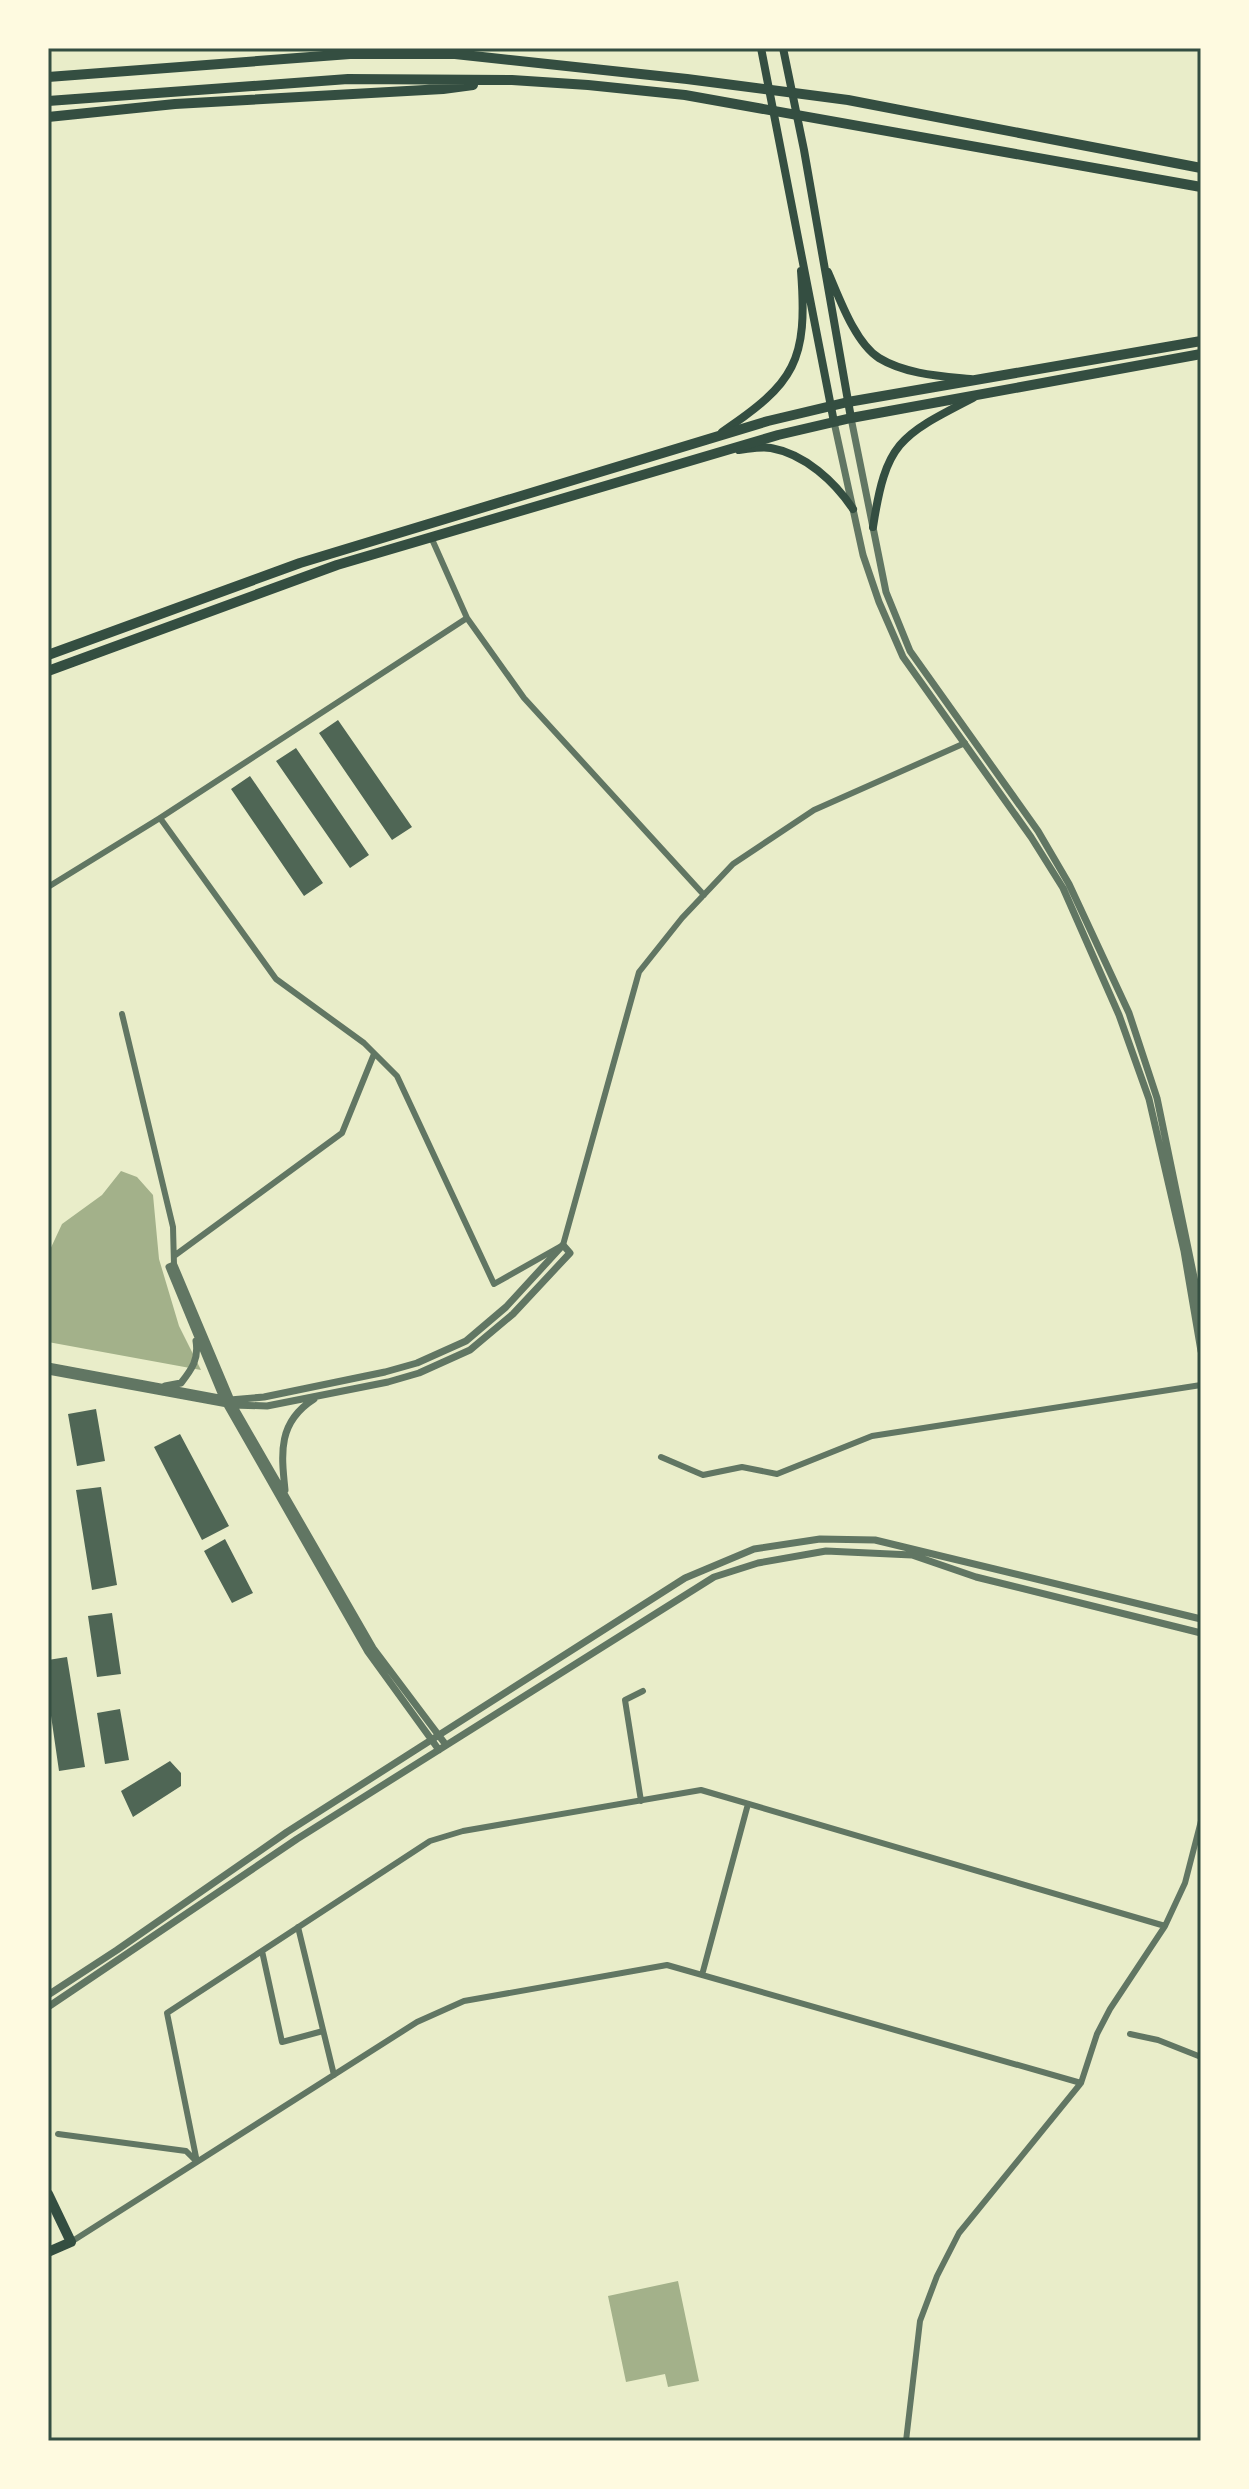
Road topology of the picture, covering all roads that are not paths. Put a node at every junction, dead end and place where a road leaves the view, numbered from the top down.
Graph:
1 (328, 48) edge
2 (761, 48) edge
3 (783, 48) edge
4 (350, 54) junction
5 (48, 77) edge
6 (512, 80) junction
7 (48, 101) edge
8 (48, 117) edge
9 (1201, 168) edge
10 (1201, 187) edge
11 (798, 231) junction
12 (823, 262) junction
13 (1201, 341) edge
14 (1201, 354) edge
15 (978, 379) junction
16 (981, 394) junction
17 (848, 402) junction
18 (832, 407) junction
19 (851, 418) junction
20 (834, 422) junction
21 (715, 437) junction
22 (722, 451) junction
23 (853, 509) junction
24 (873, 527) junction
25 (431, 537) junction
26 (467, 618) junction
27 (48, 655) edge
28 (48, 671) edge
29 (965, 743) junction
30 (160, 818) junction
31 (48, 887) edge
32 (704, 895) junction
33 (122, 1014) dead end
34 (374, 1054) junction
35 (563, 1245) junction
36 (174, 1260) junction
37 (1201, 1311) edge
38 (195, 1331) junction
39 (1201, 1351) edge
40 (48, 1368) edge
41 (1201, 1385) edge
42 (161, 1387) junction
43 (319, 1396) junction
44 (228, 1402) junction
45 (661, 1457) dead end
46 (285, 1496) junction
47 (1201, 1619) edge
48 (1201, 1633) edge
49 (643, 1691) dead end
50 (435, 1737) junction
51 (443, 1747) junction
52 (641, 1801) junction
53 (748, 1804) junction
54 (1201, 1821) edge
55 (1165, 1926) junction
56 (298, 1927) junction
57 (262, 1951) junction
58 (702, 1975) junction
59 (48, 1995) edge
60 (48, 2007) edge
61 (323, 2031) junction
62 (1130, 2034) dead end
63 (1201, 2057) edge
64 (334, 2075) junction
65 (1081, 2083) junction
66 (58, 2134) dead end
67 (197, 2162) junction
68 (48, 2194) edge
69 (71, 2242) junction
70 (48, 2252) edge
71 (906, 2441) edge

1 - 4 highway
2 - 11 main road
3 - 12 main road
4 - 5 highway
4 - 9 highway
6 - 7 highway
6 - 8 highway
6 - 10 highway
11 - 18 main road
11 - 21 main road
12 - 15 main road
12 - 17 main road
13 - 15 highway
14 - 16 highway
15 - 17 highway
16 - 19 highway
16 - 24 main road
17 - 18 highway
17 - 19 main road
18 - 20 main road
18 - 21 highway
19 - 20 highway
19 - 24 street
20 - 22 highway
20 - 23 street
21 - 27 highway
22 - 23 main road
22 - 25 highway
23 - 29 street
24 - 37 street
25 - 26 street
25 - 28 highway
26 - 30 street
26 - 32 street
29 - 32 street
29 - 39 street
30 - 31 street
30 - 34 street
32 - 35 street
33 - 36 street
34 - 35 street
34 - 36 street
35 - 43 street
35 - 44 street
36 - 38 street
36 - 44 street
38 - 42 street
38 - 44 street
40 - 42 street
40 - 44 street
41 - 45 street
42 - 44 street
43 - 44 street
43 - 46 street
44 - 46 street
44 - 50 street
46 - 50 street
47 - 50 street
48 - 51 street
49 - 52 street
50 - 51 street
50 - 59 street
51 - 60 street
52 - 53 street
52 - 56 street
53 - 55 street
53 - 58 street
54 - 55 street
55 - 65 street
56 - 57 street
56 - 61 street
57 - 61 street
57 - 67 street
58 - 64 street
58 - 65 street
61 - 64 street
62 - 63 street
64 - 67 street
65 - 71 street
66 - 67 street
67 - 69 street
68 - 69 highway
69 - 70 highway

